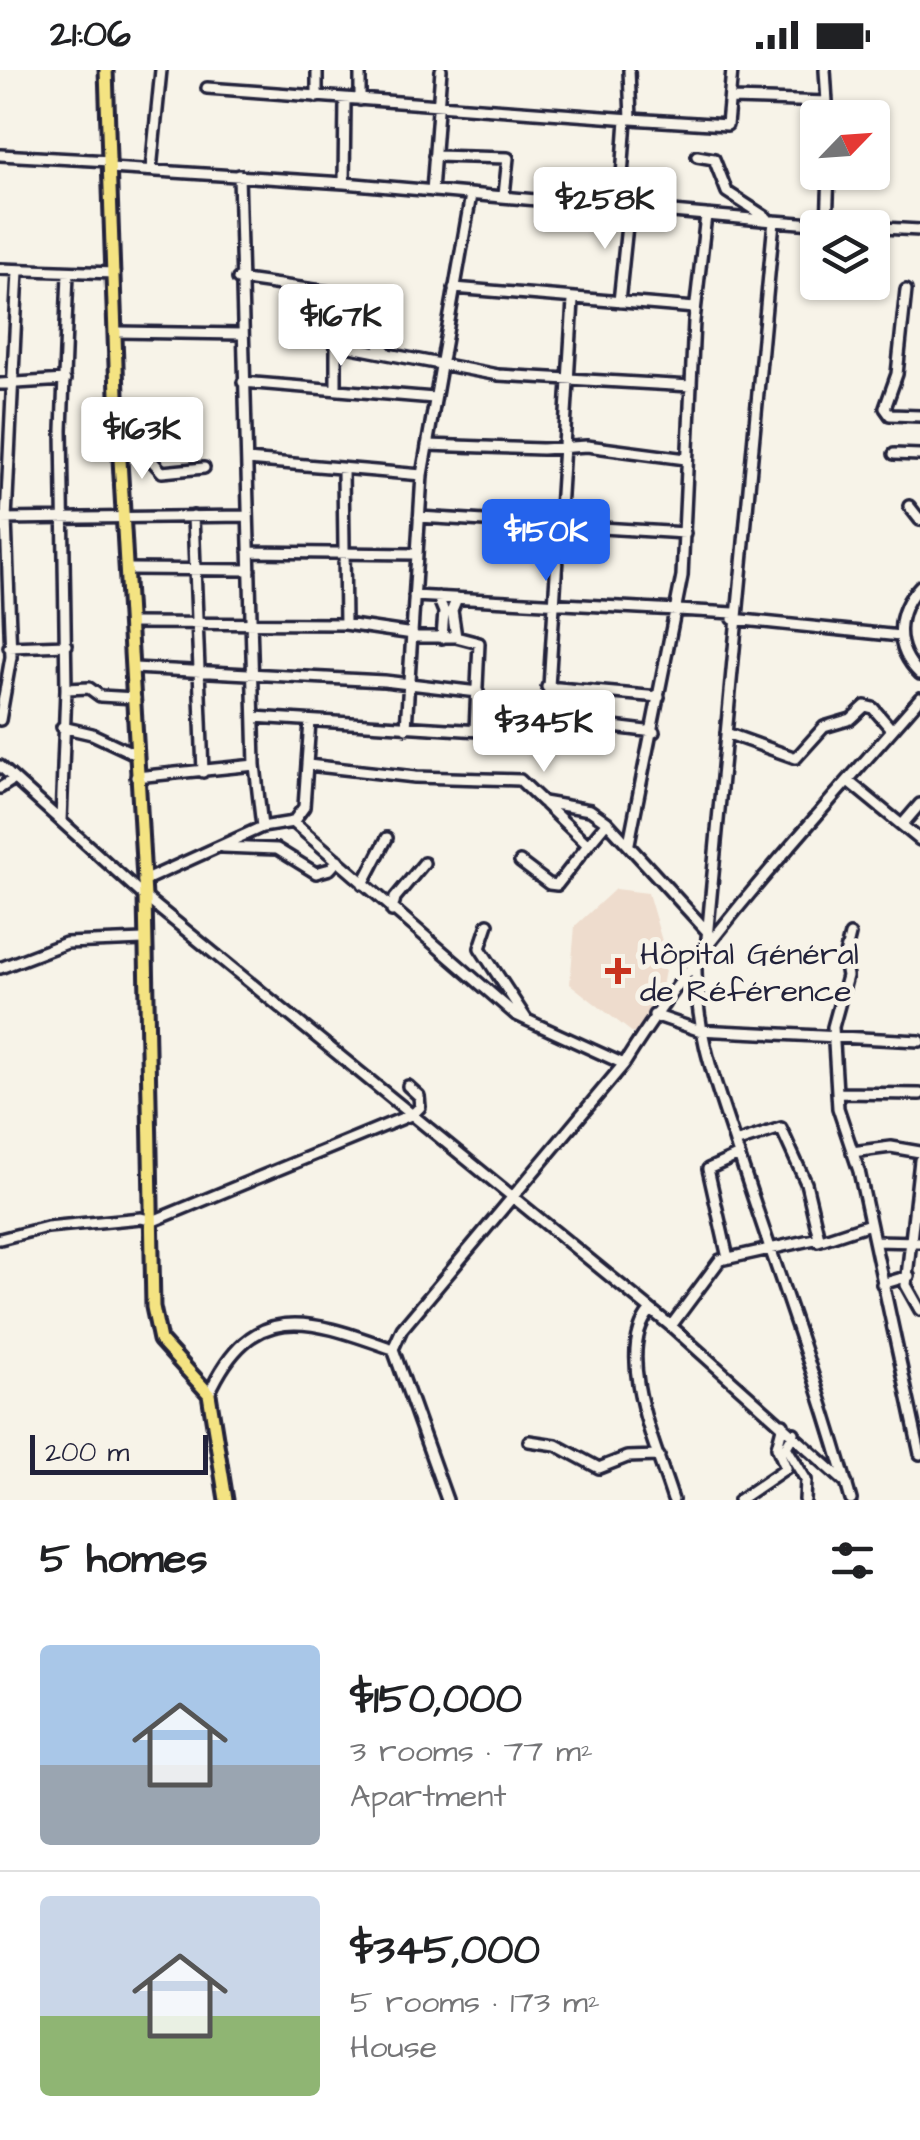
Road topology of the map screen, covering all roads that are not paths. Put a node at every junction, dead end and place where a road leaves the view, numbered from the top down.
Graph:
1 (106, 70) edge
2 (161, 70) edge
3 (317, 70) edge
4 (360, 70) edge
5 (441, 70) edge
6 (629, 70) edge
7 (732, 70) edge
8 (824, 70) edge
9 (207, 88) dead end
10 (317, 98) junction
11 (732, 99) junction
12 (345, 100) junction
13 (360, 100) junction
14 (827, 100) edge
15 (800, 101) edge
16 (438, 106) junction
17 (628, 119) junction
18 (0, 155) edge
19 (434, 156) junction
20 (697, 156) dead end
21 (110, 164) junction
22 (151, 170) junction
23 (239, 176) junction
24 (344, 183) junction
25 (432, 191) junction
26 (470, 195) junction
27 (504, 196) junction
28 (624, 206) junction
29 (706, 215) junction
30 (774, 221) junction
31 (800, 223) edge
32 (890, 228) edge
33 (920, 230) edge
34 (0, 270) edge
35 (18, 271) junction
36 (68, 273) junction
37 (114, 273) junction
38 (238, 279) junction
39 (454, 288) junction
40 (906, 290) dead end
41 (336, 293) junction
42 (574, 301) junction
43 (619, 302) junction
44 (695, 308) junction
45 (116, 332) junction
46 (241, 334) junction
47 (336, 344) junction
48 (388, 354) junction
49 (440, 366) junction
50 (65, 380) junction
51 (568, 380) junction
52 (243, 382) junction
53 (6, 384) edge
54 (691, 386) junction
55 (336, 388) junction
56 (434, 398) junction
57 (920, 416) edge
58 (118, 424) junction
59 (185, 429) dead end
60 (139, 442) junction
61 (427, 445) junction
62 (561, 447) junction
63 (119, 452) junction
64 (894, 454) dead end
65 (920, 455) edge
66 (247, 460) junction
67 (686, 460) junction
68 (204, 468) dead end
69 (343, 470) junction
70 (422, 475) junction
71 (908, 506) dead end
72 (193, 516) junction
73 (248, 516) junction
74 (420, 517) junction
75 (126, 518) junction
76 (3, 519) edge
77 (920, 520) edge
78 (64, 521) junction
79 (559, 524) junction
80 (684, 533) junction
81 (250, 552) junction
82 (342, 554) junction
83 (415, 554) junction
84 (128, 569) junction
85 (195, 569) junction
86 (250, 570) junction
87 (920, 586) edge
88 (414, 596) junction
89 (438, 597) junction
90 (457, 598) junction
91 (553, 604) junction
92 (4, 607) edge
93 (676, 612) junction
94 (734, 616) junction
95 (251, 622) junction
96 (131, 623) junction
97 (196, 624) junction
98 (345, 624) junction
99 (413, 636) junction
100 (900, 636) junction
101 (456, 637) junction
102 (442, 638) junction
103 (67, 645) junction
104 (7, 652) edge
105 (134, 668) junction
106 (197, 669) junction
107 (252, 672) junction
108 (920, 674) edge
109 (409, 685) junction
110 (547, 687) junction
111 (66, 688) junction
112 (478, 692) junction
113 (659, 697) junction
114 (134, 698) junction
115 (920, 698) edge
116 (254, 717) junction
117 (0, 720) edge
118 (310, 721) junction
119 (62, 727) junction
120 (406, 728) junction
121 (892, 730) junction
122 (476, 731) junction
123 (496, 732) dead end
124 (654, 732) junction
125 (726, 733) junction
126 (135, 754) junction
127 (255, 764) junction
128 (308, 765) junction
129 (0, 766) edge
130 (202, 772) junction
131 (136, 777) junction
132 (14, 779) junction
133 (848, 781) junction
134 (0, 788) edge
135 (543, 802) junction
136 (920, 804) edge
137 (61, 821) junction
138 (292, 822) junction
139 (607, 822) junction
140 (902, 825) junction
141 (262, 827) junction
142 (387, 838) dead end
143 (920, 840) edge
144 (629, 843) junction
145 (588, 845) junction
146 (219, 846) junction
147 (338, 860) junction
148 (520, 862) dead end
149 (424, 864) dead end
150 (143, 881) junction
151 (363, 884) junction
152 (145, 897) junction
153 (392, 911) junction
154 (488, 924) dead end
155 (706, 930) junction
156 (850, 934) dead end
157 (144, 940) junction
158 (706, 951) junction
159 (696, 966) junction
160 (0, 968) edge
161 (654, 1015) junction
162 (528, 1023) junction
163 (698, 1030) junction
164 (834, 1037) junction
165 (920, 1041) edge
166 (624, 1064) junction
167 (408, 1086) dead end
168 (837, 1093) junction
169 (920, 1094) edge
170 (413, 1114) junction
171 (735, 1143) junction
172 (852, 1152) junction
173 (920, 1152) edge
174 (739, 1154) junction
175 (920, 1160) edge
176 (512, 1198) junction
177 (153, 1221) junction
178 (870, 1224) junction
179 (0, 1238) edge
180 (818, 1241) junction
181 (874, 1241) junction
182 (916, 1241) edge
183 (770, 1248) junction
184 (728, 1258) junction
185 (909, 1276) junction
186 (882, 1284) junction
187 (650, 1310) junction
188 (920, 1310) edge
189 (671, 1326) junction
190 (393, 1349) junction
191 (209, 1394) junction
192 (783, 1424) junction
193 (794, 1433) junction
194 (528, 1441) dead end
195 (920, 1454) edge
196 (659, 1456) junction
197 (847, 1484) junction
198 (226, 1500) edge
199 (447, 1500) edge
200 (673, 1500) edge
201 (740, 1500) edge
202 (805, 1500) edge
203 (851, 1500) edge

1 - 21 main road
2 - 22 street
3 - 10 street
4 - 13 street
5 - 16 street
6 - 17 street
7 - 11 street
8 - 14 street
9 - 10 street
10 - 12 street
11 - 15 street
11 - 17 street
12 - 13 street
12 - 24 street
13 - 16 street
16 - 17 street
16 - 19 street
17 - 28 street
18 - 21 street
19 - 25 street
19 - 27 street
20 - 30 street
21 - 22 street
21 - 37 main road
22 - 23 street
23 - 24 street
23 - 38 street
24 - 25 street
25 - 26 street
26 - 27 street
26 - 39 street
27 - 28 street
28 - 29 street
28 - 43 street
29 - 30 street
29 - 44 street
30 - 31 street
30 - 94 street
32 - 33 street
34 - 35 street
35 - 36 street
35 - 53 street
36 - 37 street
36 - 50 street
37 - 45 main road
38 - 41 street
38 - 46 street
39 - 42 street
39 - 49 street
40 - 57 street
41 - 47 street
41 - 48 street
42 - 43 street
42 - 51 street
43 - 44 street
44 - 54 street
45 - 46 street
45 - 58 main road
46 - 52 street
47 - 48 street
47 - 55 street
48 - 49 street
49 - 51 street
49 - 56 street
50 - 53 street
50 - 78 street
51 - 54 street
51 - 62 street
52 - 55 street
52 - 66 street
53 - 76 street
54 - 67 street
55 - 56 street
56 - 61 street
58 - 60 street
58 - 63 main road
59 - 60 street
60 - 63 street
60 - 68 street
61 - 62 street
61 - 70 street
62 - 67 street
62 - 79 street
63 - 75 main road
64 - 65 street
66 - 69 street
66 - 73 street
67 - 80 street
69 - 70 street
69 - 82 street
70 - 74 street
71 - 77 street
72 - 73 street
72 - 75 street
72 - 85 street
73 - 81 street
74 - 79 street
74 - 83 street
75 - 78 street
75 - 84 main road
76 - 78 street
76 - 92 street
78 - 103 street
79 - 80 street
79 - 91 street
80 - 93 street
81 - 82 street
81 - 86 street
82 - 83 street
82 - 98 street
83 - 88 street
84 - 85 street
84 - 96 main road
85 - 86 street
85 - 97 street
86 - 95 street
87 - 100 street
88 - 89 street
88 - 99 street
89 - 90 street
89 - 102 street
90 - 91 street
90 - 101 street
91 - 93 street
91 - 110 street
92 - 104 street
93 - 94 street
93 - 113 street
94 - 100 street
94 - 125 street
95 - 97 street
95 - 98 street
95 - 107 street
96 - 97 street
96 - 105 main road
97 - 106 street
98 - 99 street
99 - 102 street
99 - 109 street
100 - 108 street
101 - 102 street
101 - 112 street
103 - 104 street
103 - 111 street
104 - 117 street
105 - 106 street
105 - 114 main road
106 - 107 street
106 - 130 street
107 - 109 street
107 - 116 street
109 - 112 street
109 - 120 street
110 - 113 street
110 - 124 street
111 - 114 street
111 - 119 street
112 - 122 street
113 - 124 street
114 - 126 main road
115 - 121 street
116 - 118 street
116 - 127 street
118 - 120 street
118 - 128 street
119 - 126 street
119 - 137 street
120 - 122 street
121 - 125 street
121 - 133 street
122 - 123 street
124 - 144 street
125 - 155 street
126 - 131 main road
127 - 130 street
127 - 141 street
128 - 135 street
128 - 138 street
129 - 132 street
130 - 131 street
131 - 150 main road
132 - 134 street
132 - 137 street
133 - 140 street
133 - 158 street
135 - 139 street
135 - 145 street
136 - 140 street
137 - 152 street
138 - 141 street
138 - 147 street
139 - 144 street
139 - 145 street
140 - 143 street
141 - 146 street
142 - 151 street
144 - 155 street
145 - 148 street
146 - 147 street
146 - 150 street
147 - 151 street
149 - 153 street
150 - 152 main road
151 - 153 street
152 - 157 main road
152 - 170 street
153 - 162 street
154 - 162 street
155 - 158 street
156 - 164 street
157 - 160 street
157 - 177 main road
158 - 159 street
159 - 161 street
159 - 163 street
161 - 163 street
161 - 166 street
162 - 166 street
163 - 164 street
163 - 171 street
164 - 165 street
164 - 168 street
166 - 176 street
167 - 170 street
168 - 169 street
168 - 172 street
170 - 176 street
170 - 177 street
171 - 174 street
171 - 180 street
172 - 173 street
172 - 178 street
174 - 183 street
174 - 184 street
175 - 182 street
176 - 187 street
176 - 190 street
177 - 179 street
177 - 191 main road
178 - 180 street
178 - 181 street
180 - 183 street
181 - 182 street
181 - 186 street
182 - 185 street
183 - 184 street
183 - 197 street
184 - 189 street
185 - 186 street
185 - 188 street
186 - 195 street
187 - 189 street
187 - 196 street
189 - 192 street
190 - 191 street
190 - 199 street
191 - 198 main road
192 - 193 street
192 - 201 street
193 - 197 street
193 - 202 street
194 - 196 street
196 - 200 street
197 - 203 street

